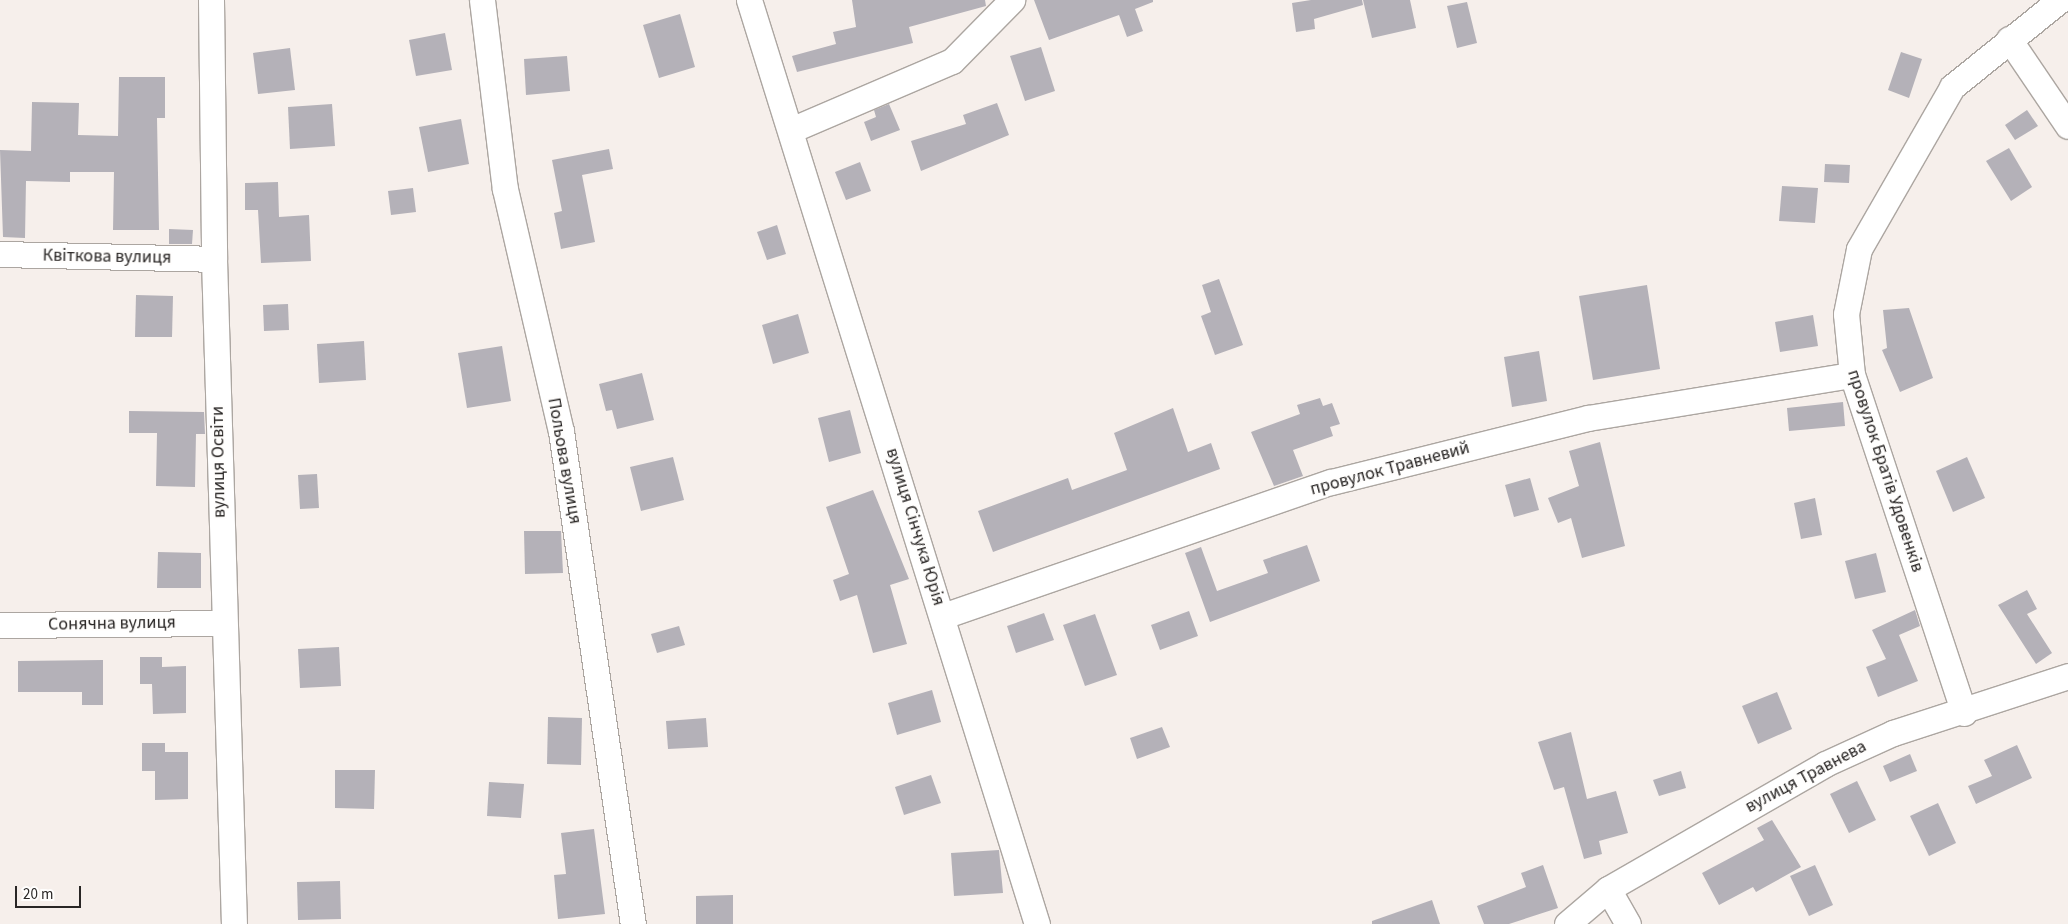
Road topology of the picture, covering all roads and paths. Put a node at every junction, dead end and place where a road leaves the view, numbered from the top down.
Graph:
1 (211, 0) edge
2 (482, 0) edge
3 (749, 0) edge
4 (1012, 0) edge
5 (2045, 3) edge
6 (2010, 40) junction
7 (2068, 126) edge
8 (791, 130) junction
9 (0, 254) edge
10 (214, 259) junction
11 (1852, 375) junction
12 (943, 616) junction
13 (223, 623) junction
14 (0, 625) edge
15 (2068, 676) edge
16 (1964, 713) junction
17 (1608, 889) junction
18 (234, 924) edge
19 (633, 924) edge
20 (1037, 924) edge
21 (1568, 924) edge
22 (1628, 924) edge

1 - 10 street, вулиця Освіти
2 - 19 street, Польова вулиця
3 - 8 street, вулиця Сінчука Юрія
4 - 8 street
5 - 6 street, провулок Братів Удовенків
6 - 7 street
6 - 11 street, провулок Братів Удовенків
8 - 12 street, вулиця Сінчука Юрія
9 - 10 street, Квіткова вулиця
10 - 13 street, вулиця Освіти
11 - 12 street, провулок Травневий
11 - 16 street, провулок Братів Удовенків
12 - 20 street, вулиця Сінчука Юрія
13 - 14 street, Сонячна вулиця
13 - 18 street, вулиця Освіти
15 - 16 street, вулиця Травнева
16 - 17 street, вулиця Травнева
17 - 21 street, вулиця Травнева
17 - 22 street

